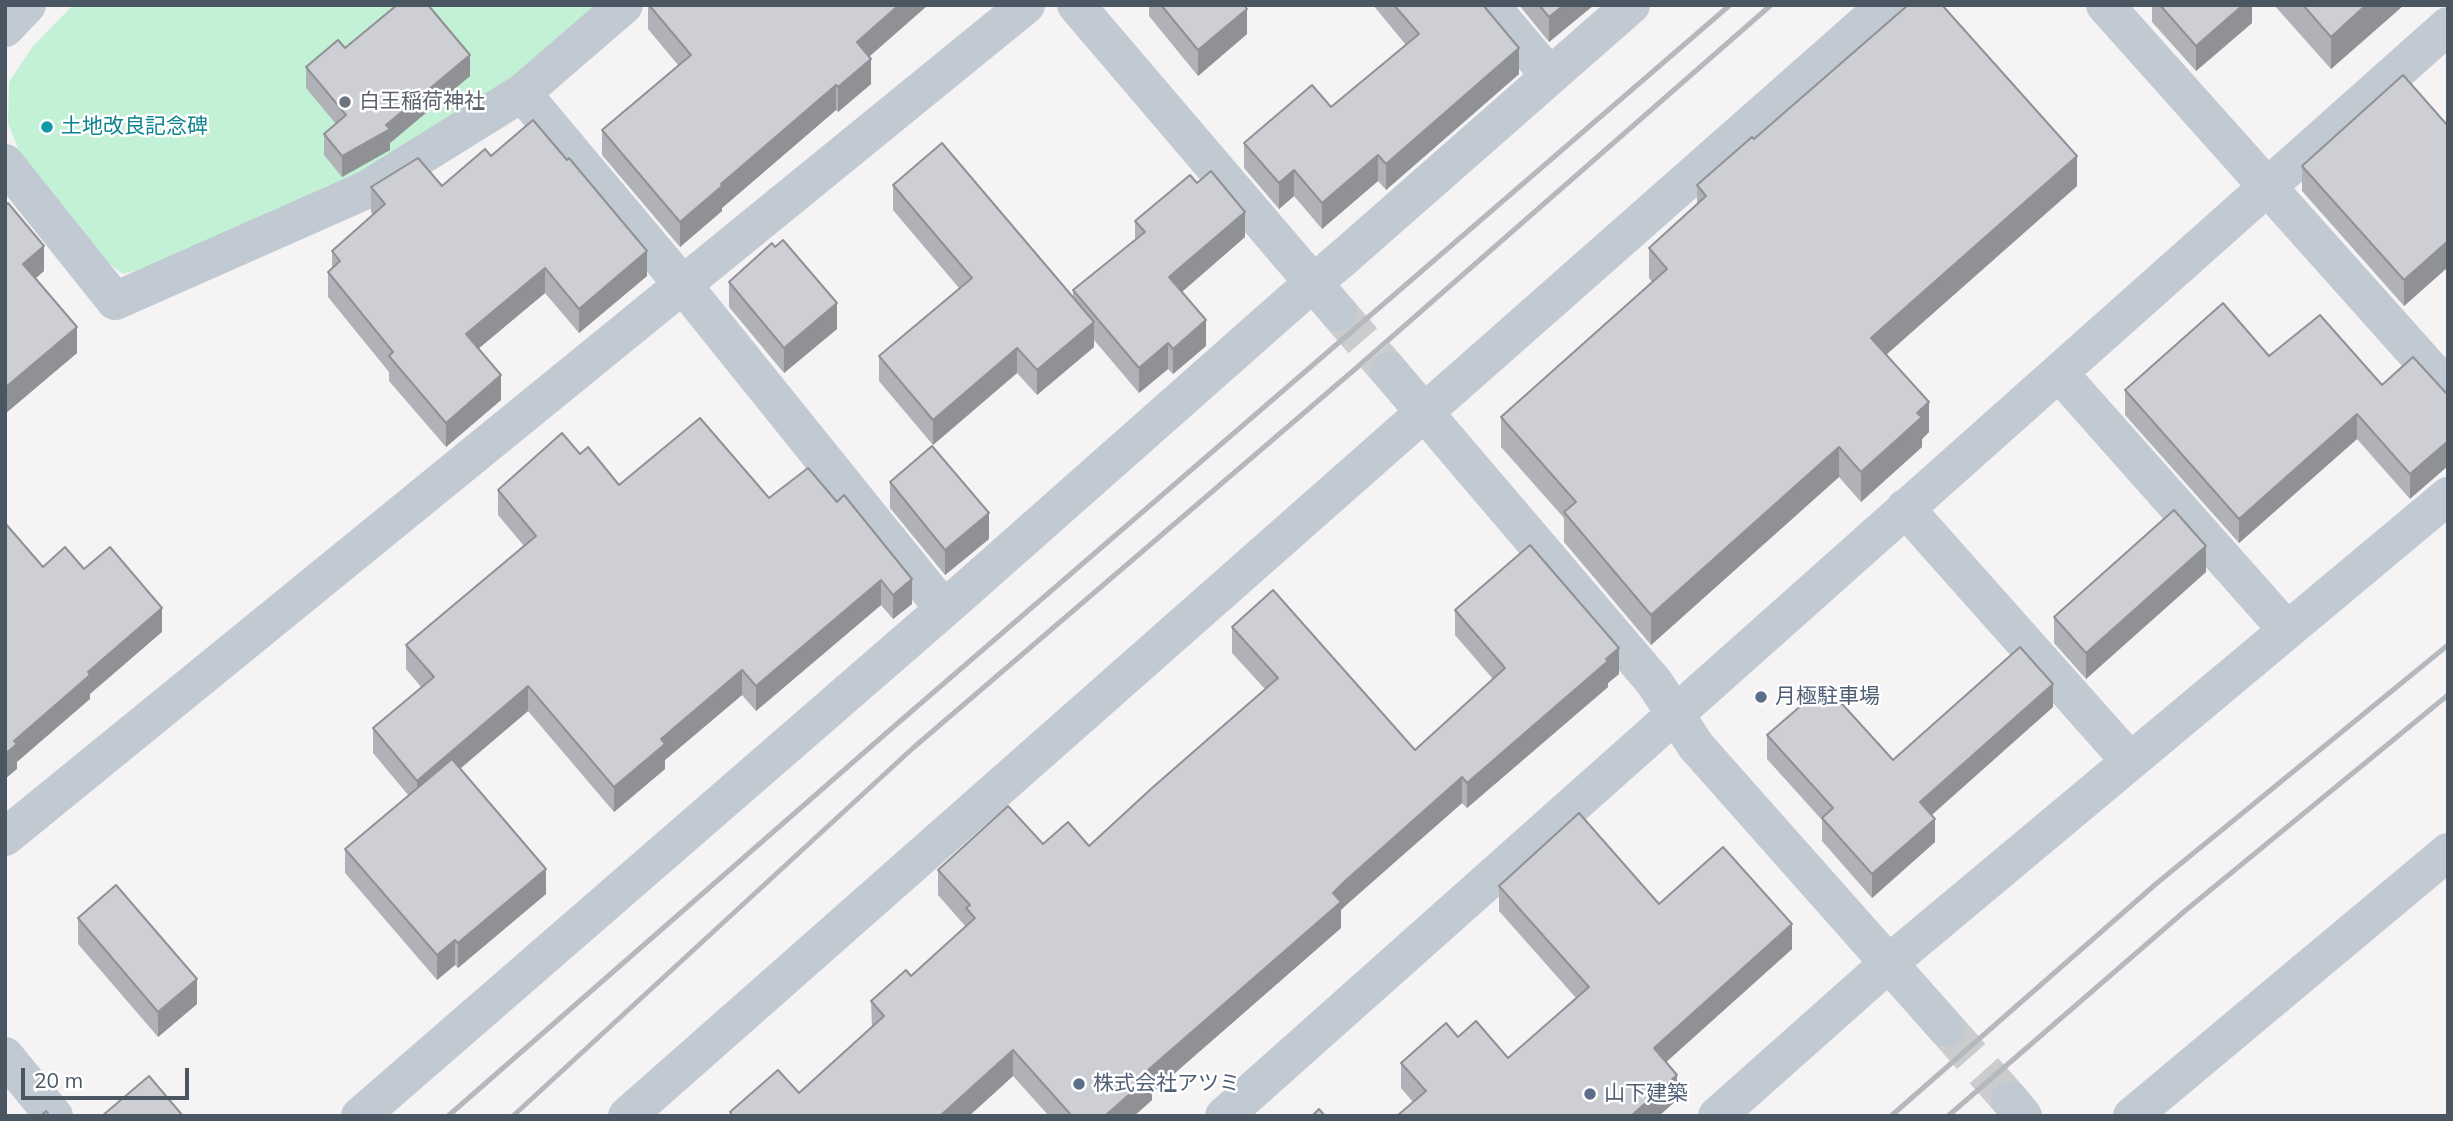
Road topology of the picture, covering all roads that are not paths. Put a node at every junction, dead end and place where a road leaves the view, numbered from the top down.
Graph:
1 (27, 5) edge
2 (624, 5) edge
3 (1026, 5) edge
4 (1076, 5) edge
5 (1490, 5) edge
6 (1631, 5) edge
7 (1886, 5) edge
8 (2105, 5) edge
9 (2448, 26) edge
10 (5, 28) edge
11 (1549, 75) junction
12 (522, 93) junction
13 (5, 163) edge
14 (2267, 186) junction
15 (683, 285) junction
16 (1338, 312) tunnel mouth
17 (1390, 371) tunnel mouth
18 (2059, 373) junction
19 (2448, 389) edge
20 (2448, 495) edge
21 (1905, 508) junction
22 (944, 609) junction
23 (2287, 630) junction
24 (1675, 714) junction
25 (2130, 761) junction
26 (5, 837) edge
27 (2448, 852) edge
28 (1889, 963) junction
29 (1947, 1028) tunnel mouth
30 (5, 1056) edge
31 (54, 1116) edge
32 (360, 1116) edge
33 (626, 1116) edge
34 (1224, 1116) edge
35 (1717, 1116) edge
36 (2132, 1116) edge

1 - 10 street
2 - 12 street
3 - 15 street
4 - 16 street
5 - 11 street
6 - 11 street
7 - 33 street, bridge
8 - 14 street
9 - 14 street
11 - 22 street, bridge
12 - 13 street
12 - 15 street
14 - 18 street
14 - 19 street
15 - 22 street
15 - 26 street
17 - 24 street
18 - 21 street
18 - 23 street
20 - 23 street
21 - 24 street
21 - 25 street
22 - 32 street
23 - 25 street
24 - 28 street
24 - 34 street
25 - 28 street
27 - 36 street
28 - 29 street
28 - 35 street
30 - 31 street

